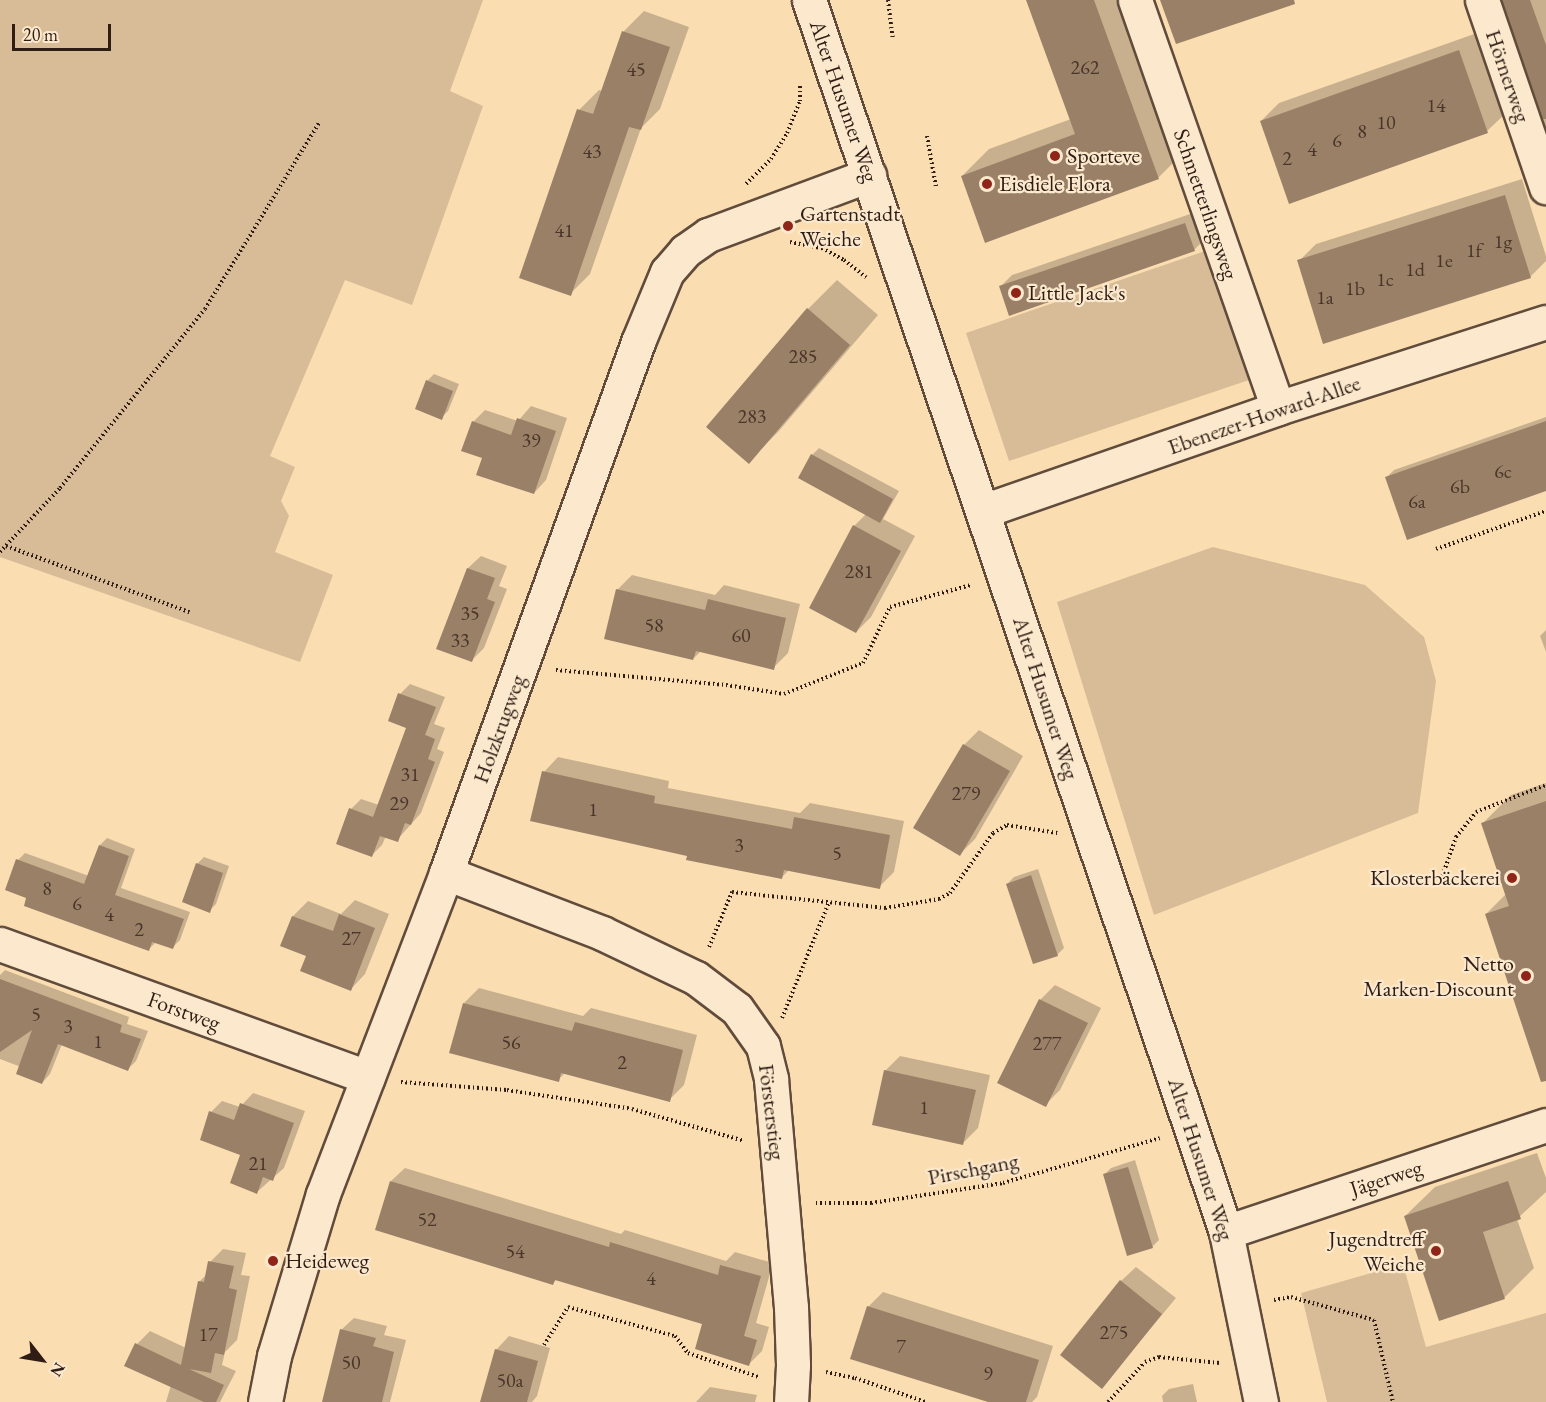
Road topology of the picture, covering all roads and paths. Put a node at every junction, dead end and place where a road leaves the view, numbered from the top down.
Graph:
1 (809, 0) edge
2 (888, 0) edge
3 (1135, 0) edge
4 (1482, 0) edge
5 (893, 38) dead end
6 (800, 81) dead end
7 (319, 123) dead end
8 (927, 136) dead end
9 (869, 175) junction
10 (936, 186) dead end
11 (742, 187) dead end
12 (1546, 187) edge
13 (787, 242) dead end
14 (871, 281) dead end
15 (1546, 322) edge
16 (1278, 408) junction
17 (983, 511) junction
18 (1546, 512) edge
19 (6, 546) junction
20 (1436, 549) dead end
21 (0, 552) edge
22 (979, 582) dead end
23 (189, 612) dead end
24 (522, 667) junction
25 (1546, 785) edge
26 (1064, 831) dead end
27 (446, 873) junction
28 (1441, 880) dead end
29 (829, 902) junction
30 (0, 944) edge
31 (696, 978) junction
32 (763, 1046) junction
33 (368, 1077) junction
34 (1546, 1125) edge
35 (1164, 1137) dead end
36 (777, 1150) junction
37 (782, 1202) junction
38 (1226, 1232) junction
39 (1272, 1300) dead end
40 (544, 1345) dead end
41 (1227, 1362) dead end
42 (792, 1383) edge
43 (265, 1402) edge
44 (926, 1402) edge
45 (1108, 1402) edge
46 (1261, 1402) edge
47 (1393, 1402) edge

1 - 9 street, Alter Husumer Weg
2 - 5 path
3 - 16 street, Schmetterlingsweg
4 - 12 street, Hörnerweg
6 - 11 path
7 - 19 path
8 - 10 path
9 - 17 street, Alter Husumer Weg
9 - 24 street, Holzkrugweg
13 - 14 path
15 - 16 street, Ebenezer-Howard-Allee
16 - 17 street, Ebenezer-Howard-Allee
17 - 38 street, Alter Husumer Weg
18 - 20 path
19 - 21 path
19 - 23 path
22 - 24 path
24 - 27 street, Holzkrugweg
25 - 28 path
26 - 29 path
27 - 31 street, Försterstieg
27 - 33 street, Holzkrugweg
29 - 31 path
29 - 32 path
30 - 33 street, Forstweg
31 - 32 street, Försterstieg
32 - 36 street, Försterstieg
33 - 36 path
33 - 43 street, Holzkrugweg
34 - 38 street, Jägerweg
35 - 37 path, Pirschgang
36 - 37 street, Försterstieg
37 - 42 street, Försterstieg
38 - 46 street, Alter Husumer Weg
39 - 47 path
40 - 42 path
41 - 45 path
42 - 44 path

